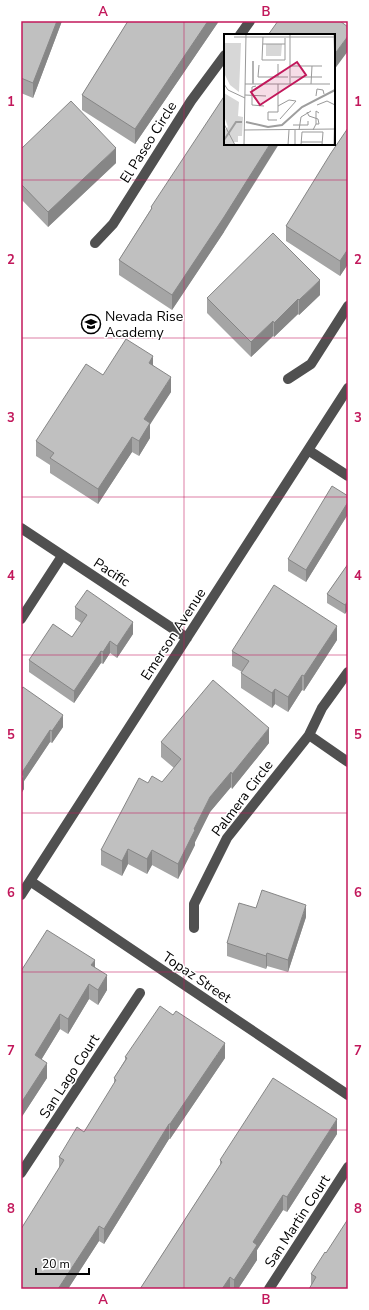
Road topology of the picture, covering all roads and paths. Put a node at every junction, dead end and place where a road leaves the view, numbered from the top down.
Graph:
1 (250, 21) edge
2 (241, 34) edge
3 (224, 56) edge
4 (95, 243) dead end
5 (348, 306) edge
6 (288, 379) dead end
7 (348, 388) edge
8 (308, 450) junction
9 (348, 476) edge
10 (21, 528) edge
11 (62, 556) junction
12 (21, 619) edge
13 (187, 638) junction
14 (348, 672) edge
15 (309, 735) junction
16 (348, 762) edge
17 (30, 882) junction
18 (21, 895) edge
19 (194, 928) dead end
20 (140, 993) dead end
21 (348, 1096) edge
22 (348, 1167) edge
23 (21, 1173) edge
24 (269, 1289) edge

1 - 2 street
3 - 4 street, El Paseo Circle
5 - 6 street
7 - 8 street, Emerson Avenue
8 - 9 street
8 - 13 street, Emerson Avenue
10 - 11 street, Pacific
11 - 12 street
11 - 13 street, Pacific
13 - 17 street, Emerson Avenue
14 - 15 street, Palmera Circle
15 - 16 street
15 - 19 street, Palmera Circle
17 - 18 street, Emerson Avenue
17 - 21 street, Topaz Street
20 - 23 street, San Lago Court
22 - 24 street, San Martin Court

